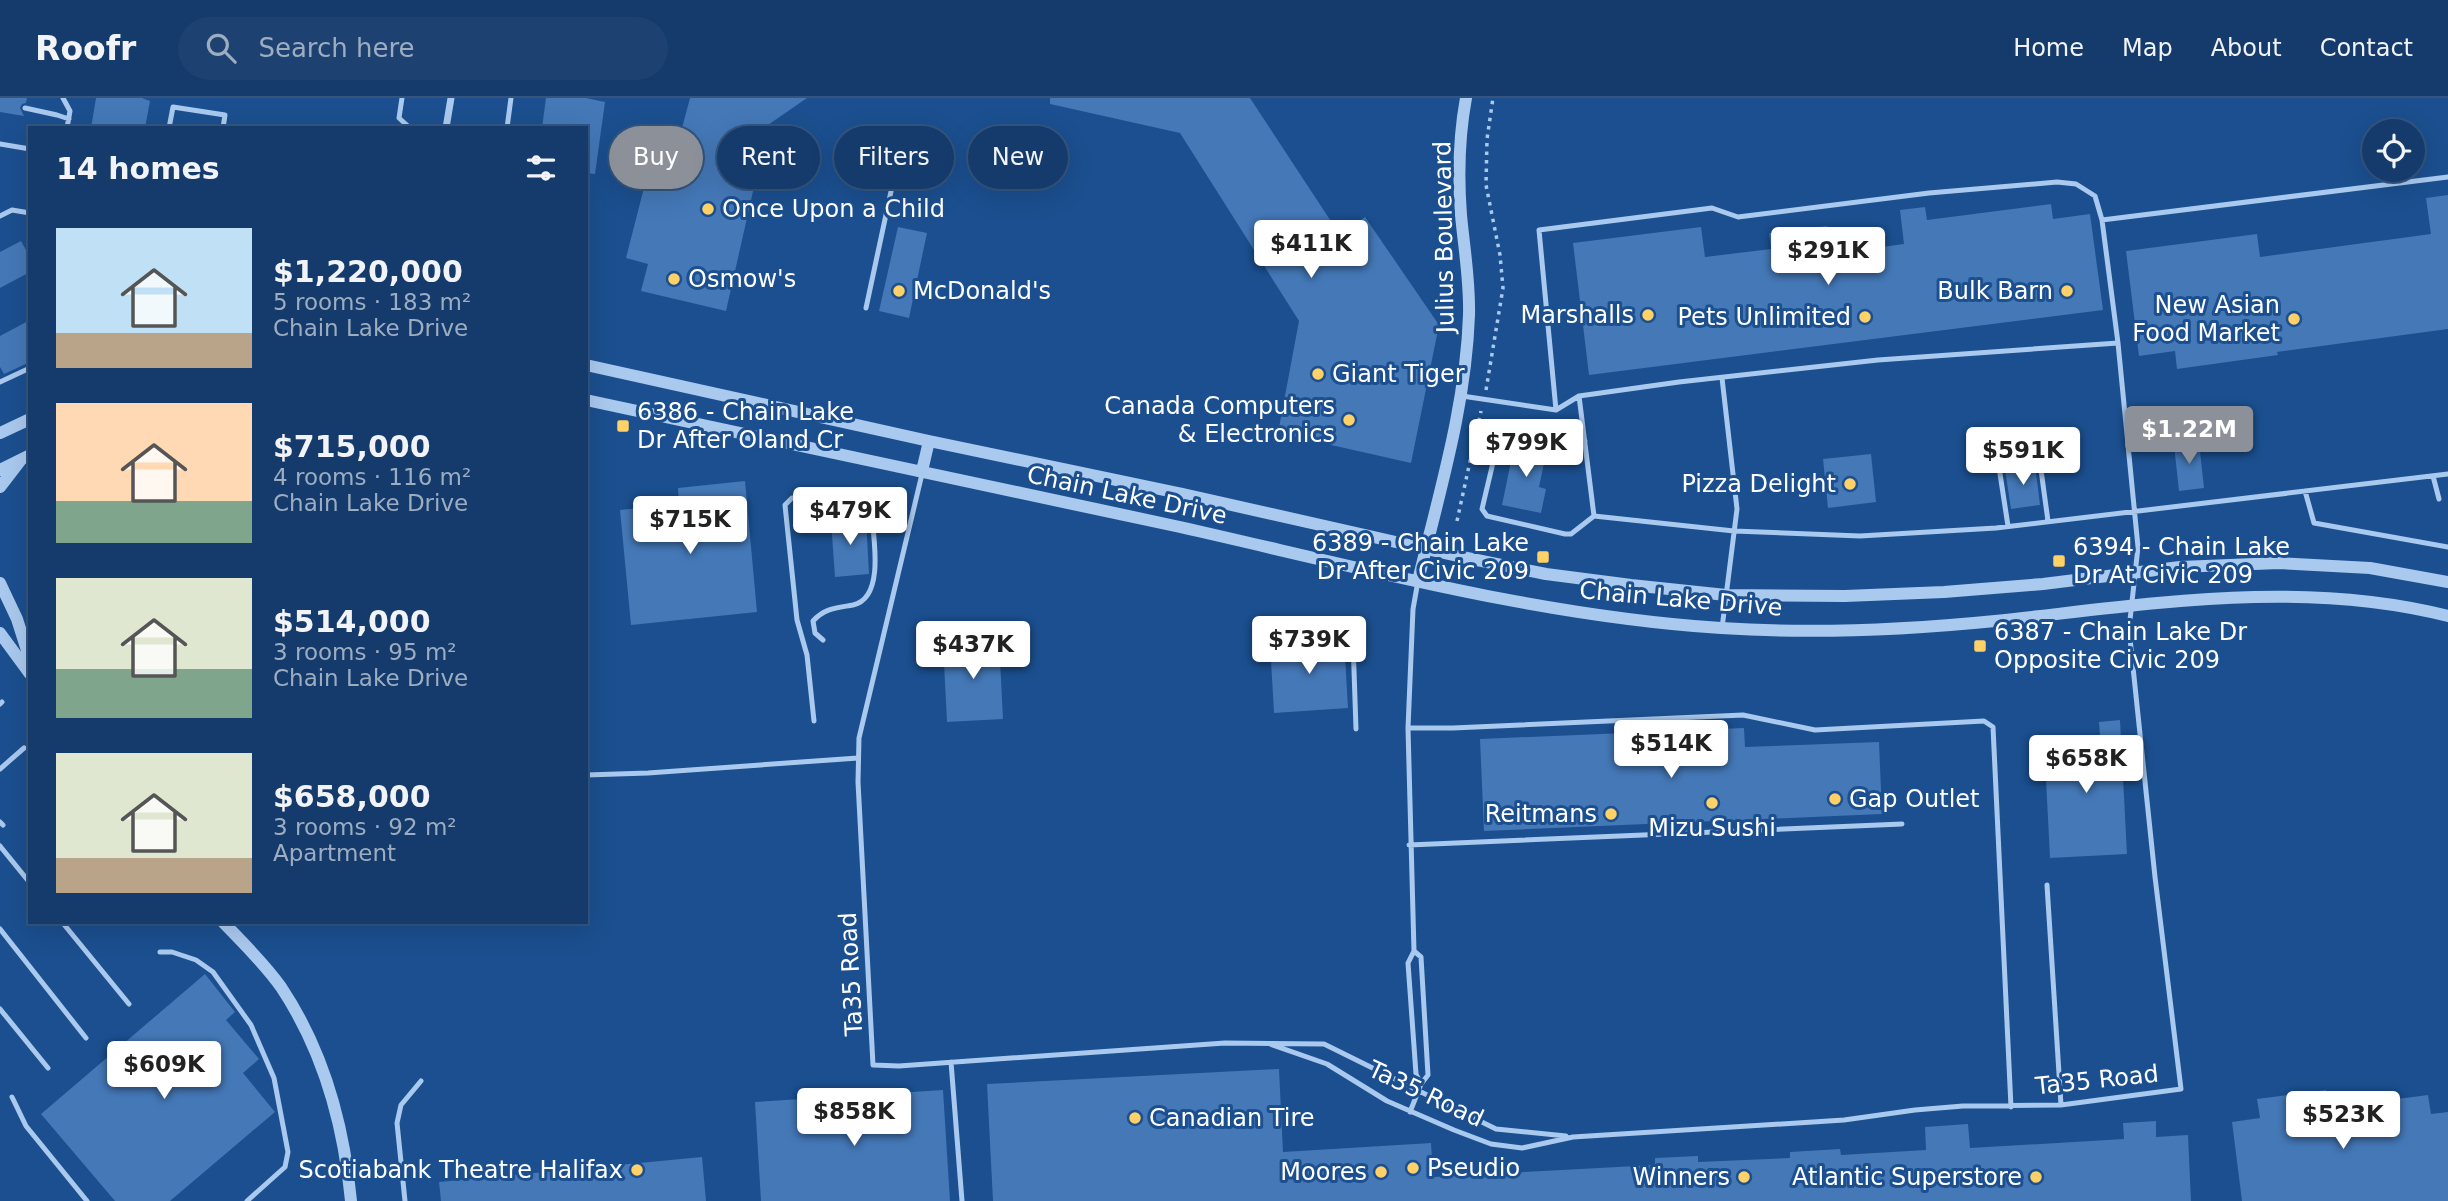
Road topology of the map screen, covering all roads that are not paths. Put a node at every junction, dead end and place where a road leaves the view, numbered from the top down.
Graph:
1 (63, 98) edge
2 (402, 98) edge
3 (451, 98) edge
4 (511, 98) edge
5 (1466, 98) edge
6 (25, 108) dead end
7 (69, 120) junction
8 (68, 126) edge
9 (169, 126) edge
10 (223, 126) edge
11 (408, 126) edge
12 (446, 126) edge
13 (507, 126) edge
14 (0, 144) edge
15 (28, 149) edge
16 (2448, 177) edge
17 (892, 189) edge
18 (28, 213) edge
19 (0, 216) edge
20 (2102, 220) junction
21 (866, 308) dead end
22 (2118, 343) junction
23 (588, 365) edge
24 (28, 369) edge
25 (1722, 378) junction
26 (0, 382) edge
27 (1462, 396) junction
28 (1579, 396) junction
29 (588, 400) edge
30 (1556, 410) junction
31 (28, 420) edge
32 (0, 433) edge
33 (929, 441) junction
34 (1585, 441) junction
35 (25, 458) edge
36 (0, 470) edge
37 (922, 471) junction
38 (2448, 474) edge
39 (2433, 476) junction
40 (0, 487) edge
41 (2305, 491) junction
42 (2440, 499) dead end
43 (2134, 512) junction
44 (1594, 516) junction
45 (2048, 522) junction
46 (2008, 526) junction
47 (1734, 531) junction
48 (2448, 547) edge
49 (1426, 549) junction
50 (2136, 572) junction
51 (1418, 581) junction
52 (2448, 582) edge
53 (0, 583) edge
54 (1726, 595) junction
55 (2131, 605) junction
56 (2448, 616) edge
57 (1722, 628) junction
58 (0, 633) edge
59 (823, 640) dead end
60 (1353, 641) dead end
61 (28, 654) edge
62 (28, 671) edge
63 (814, 721) dead end
64 (1408, 728) junction
65 (1356, 729) dead end
66 (24, 748) dead end
67 (859, 758) junction
68 (0, 769) edge
69 (588, 775) edge
70 (1902, 824) dead end
71 (1409, 845) junction
72 (0, 846) edge
73 (28, 881) edge
74 (2047, 885) dead end
75 (64, 924) edge
76 (225, 924) edge
77 (0, 929) edge
78 (1414, 950) junction
79 (160, 952) dead end
80 (129, 1004) dead end
81 (0, 1009) edge
82 (86, 1038) dead end
83 (1269, 1044) junction
84 (951, 1062) junction
85 (48, 1068) dead end
86 (421, 1081) dead end
87 (1421, 1084) junction
88 (1420, 1092) junction
89 (12, 1097) dead end
90 (2061, 1104) junction
91 (2011, 1107) junction
92 (1410, 1112) junction
93 (1573, 1137) junction
94 (87, 1201) edge
95 (247, 1201) edge
96 (351, 1201) edge
97 (405, 1201) edge
98 (962, 1201) edge

1 - 7 lane
2 - 11 lane
3 - 12 street
4 - 13 lane
5 - 27 street, Julius Boulevard
6 - 7 lane
7 - 8 lane
9 - 10 lane
14 - 15 lane
16 - 20 lane
17 - 21 lane
18 - 19 lane
20 - 22 lane
20 - 30 lane
22 - 25 lane
22 - 43 lane
23 - 33 street, Chain Lake Drive
24 - 26 lane
25 - 28 lane
25 - 47 lane
27 - 30 lane
27 - 49 street, Julius Boulevard
28 - 30 lane
28 - 34 lane
29 - 37 street, Chain Lake Drive
31 - 32 street
33 - 37 street
33 - 49 street, Chain Lake Drive
34 - 44 lane
34 - 44 lane
35 - 36 street
35 - 40 street
37 - 51 street, Chain Lake Drive
37 - 67 lane
38 - 39 lane
39 - 41 lane
39 - 42 lane
41 - 43 lane
41 - 48 lane
43 - 45 lane
43 - 50 lane
44 - 47 lane
45 - 46 lane
45 - 46 lane
46 - 47 lane
47 - 54 lane
49 - 51 street, Julius Boulevard
49 - 54 street, Chain Lake Drive
50 - 52 street, Chain Lake Drive
50 - 54 street, Chain Lake Drive
50 - 55 lane
51 - 57 street, Chain Lake Drive
51 - 64 lane
53 - 61 street
54 - 57 lane
55 - 56 street, Chain Lake Drive
55 - 57 street, Chain Lake Drive
55 - 90 lane, Ta35 Road
58 - 62 street
59 - 63 lane
60 - 65 lane
64 - 71 lane
64 - 91 lane
66 - 68 lane
67 - 69 lane
67 - 84 lane, Ta35 Road
70 - 71 lane
71 - 78 lane
72 - 73 lane
74 - 90 lane
75 - 80 lane
76 - 96 street
77 - 82 lane
78 - 87 lane
78 - 87 lane
79 - 95 lane
81 - 85 lane
83 - 84 lane, Ta35 Road
83 - 88 lane, Ta35 Road
83 - 92 lane, Ta35 Road
84 - 98 lane
86 - 97 lane
87 - 88 lane
88 - 92 lane
88 - 93 lane, Ta35 Road
89 - 94 lane
90 - 91 lane, Ta35 Road
91 - 93 lane, Ta35 Road
92 - 93 lane, Ta35 Road

